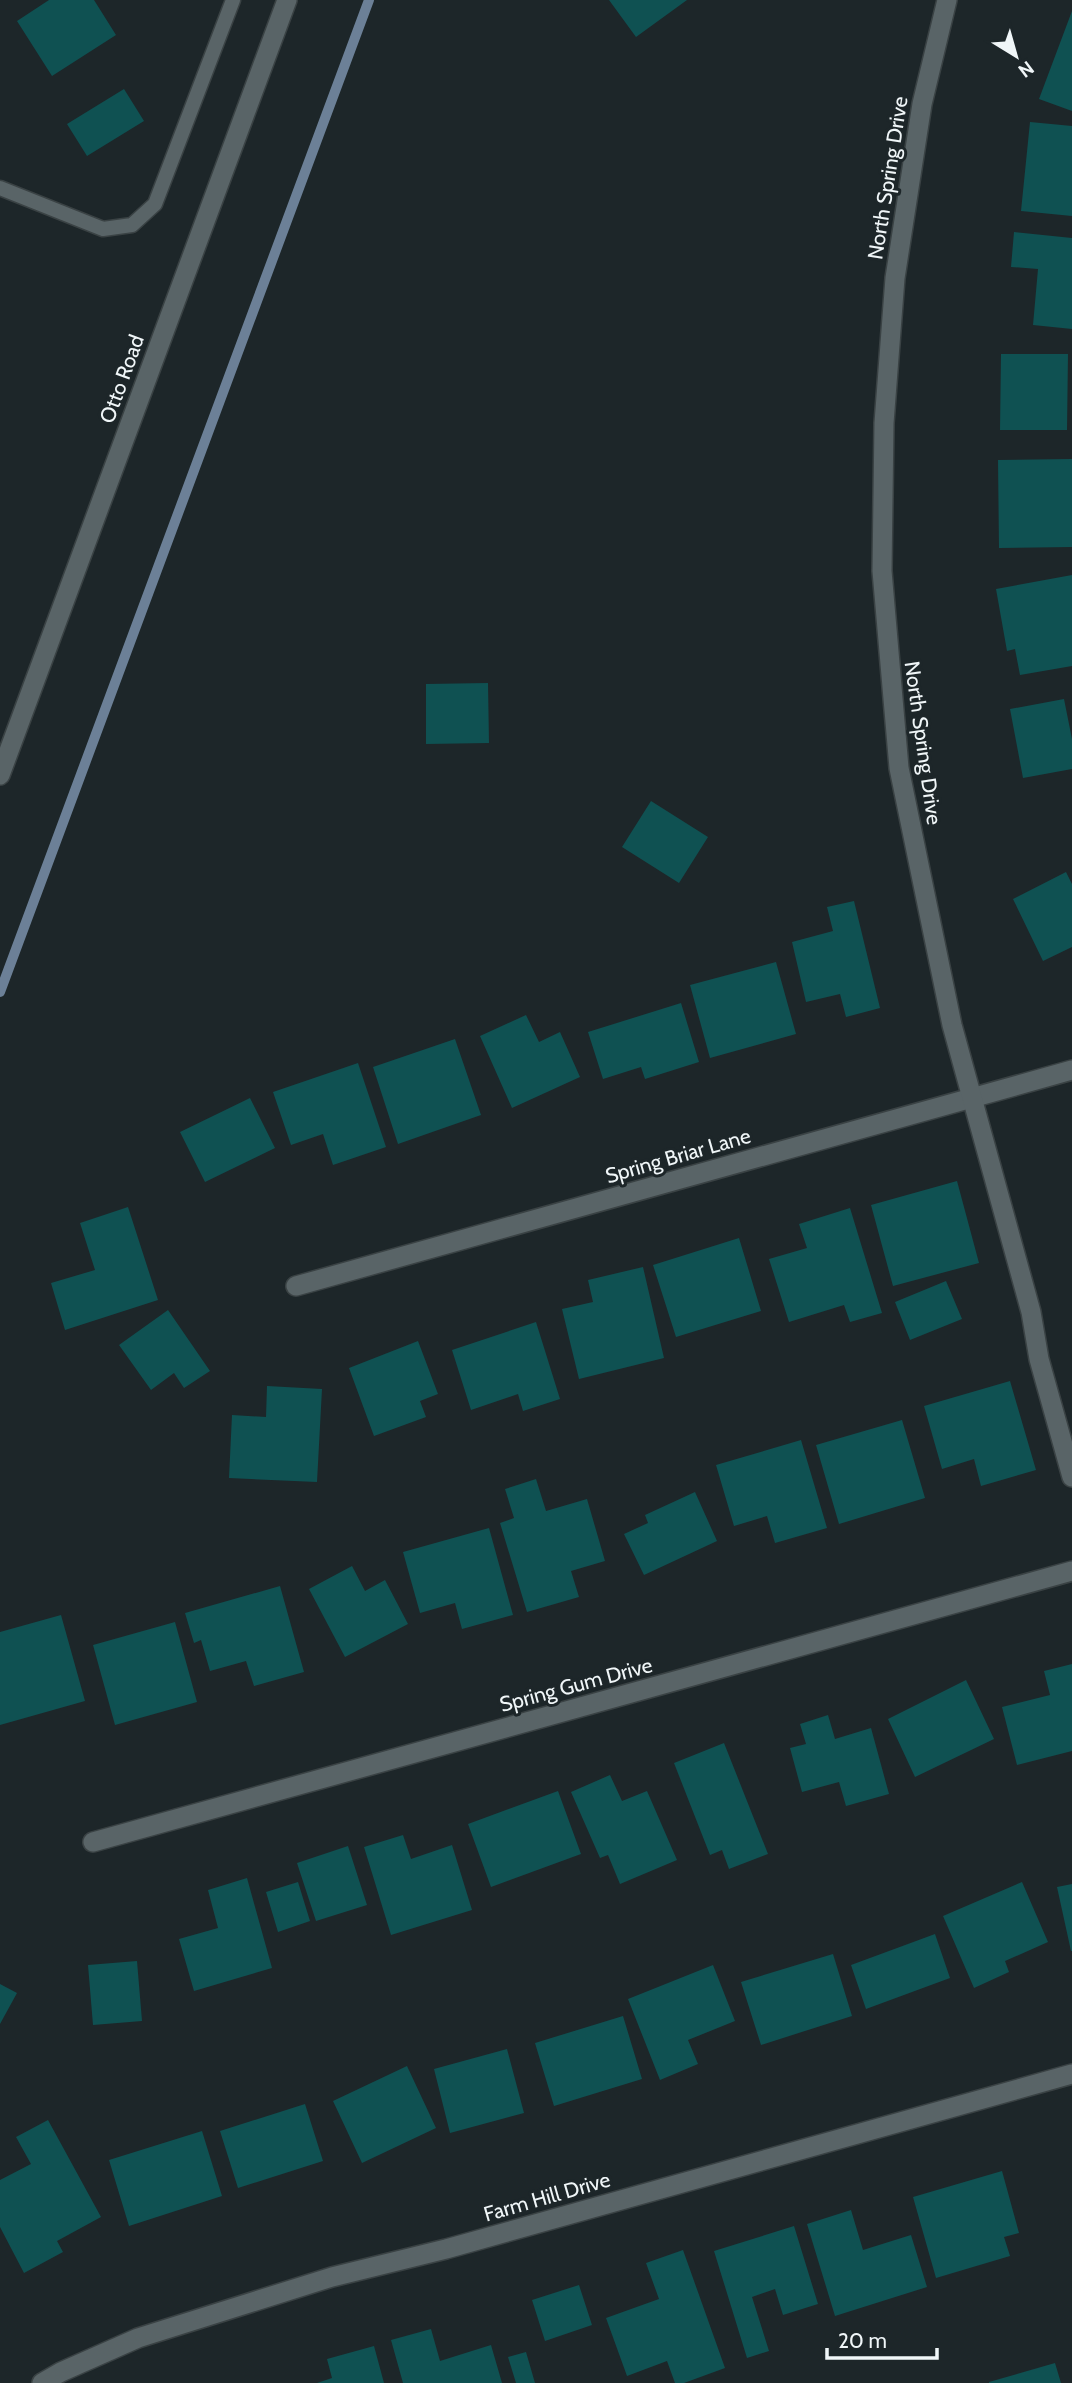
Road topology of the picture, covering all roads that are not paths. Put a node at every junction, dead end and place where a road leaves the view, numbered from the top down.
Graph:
1 (233, 0) edge
2 (287, 0) edge
3 (947, 0) edge
4 (0, 188) edge
5 (0, 775) edge
6 (1072, 1070) edge
7 (971, 1098) junction
8 (296, 1286) dead end
9 (1072, 1477) edge
10 (1072, 1571) edge
11 (93, 1842) dead end
12 (1072, 2074) edge
13 (42, 2383) edge

1 - 4 lane
2 - 5 street, Otto Road
3 - 7 street, North Spring Drive
6 - 7 street, Spring Briar Lane
7 - 8 street, Spring Briar Lane
7 - 9 street, North Spring Drive
10 - 11 street, Spring Gum Drive
12 - 13 street, Farm Hill Drive

